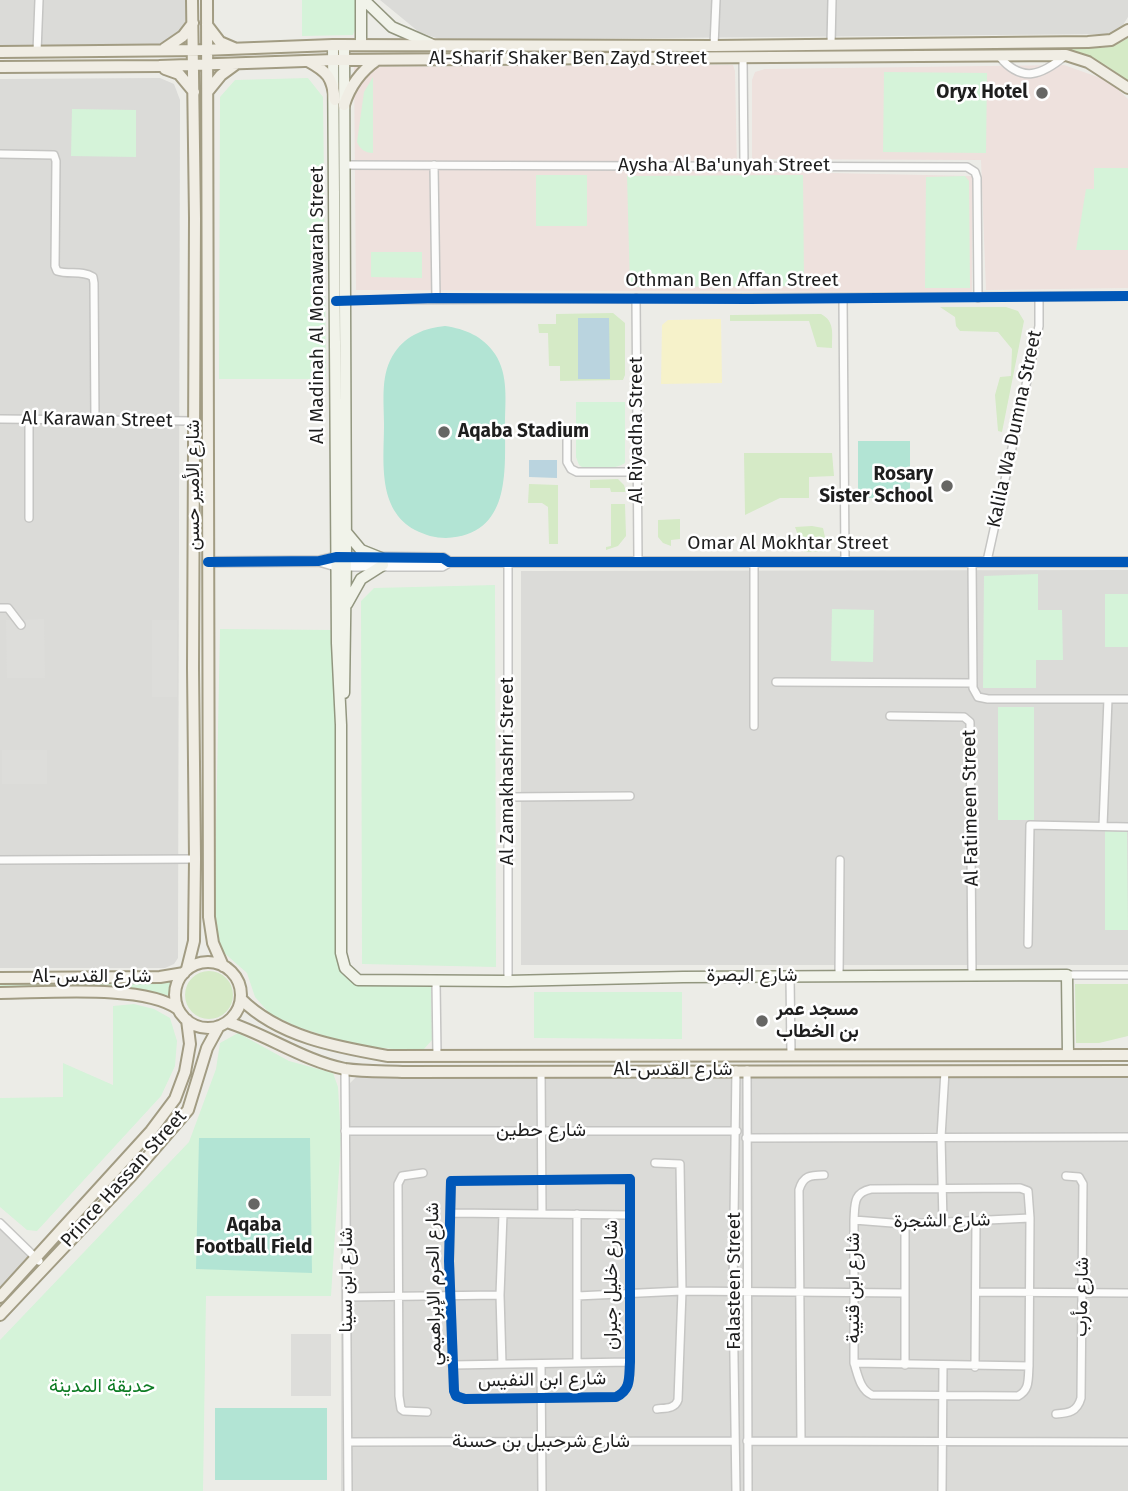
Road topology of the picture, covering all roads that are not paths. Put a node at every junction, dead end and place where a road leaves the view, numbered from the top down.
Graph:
1 (38, 0) edge
2 (192, 0) edge
3 (207, 0) edge
4 (362, 0) edge
5 (716, 0) edge
6 (832, 0) edge
7 (193, 23) junction
8 (207, 25) junction
9 (1128, 30) edge
10 (905, 43) junction
11 (831, 44) junction
12 (339, 45) junction
13 (361, 45) junction
14 (435, 45) junction
15 (627, 45) junction
16 (714, 46) junction
17 (161, 50) junction
18 (192, 50) junction
19 (207, 50) junction
20 (236, 50) junction
21 (0, 52) edge
22 (37, 52) junction
23 (1066, 55) junction
24 (999, 56) junction
25 (906, 57) junction
26 (628, 58) junction
27 (743, 59) junction
28 (339, 60) junction
29 (377, 60) junction
30 (308, 61) junction
31 (236, 64) junction
32 (193, 65) junction
33 (207, 65) junction
34 (159, 66) junction
35 (0, 67) edge
36 (1128, 88) edge
37 (208, 91) junction
38 (194, 92) junction
39 (339, 102) junction
40 (0, 154) edge
41 (345, 165) junction
42 (434, 165) junction
43 (744, 166) junction
44 (1128, 296) edge
45 (1039, 297) junction
46 (436, 298) junction
47 (636, 298) junction
48 (843, 298) junction
49 (978, 298) junction
50 (340, 300) junction
51 (195, 333) junction
52 (208, 333) junction
53 (0, 419) edge
54 (29, 419) junction
55 (95, 420) junction
56 (193, 421) junction
57 (567, 431) dead end
58 (637, 472) junction
59 (29, 518) dead end
60 (345, 530) junction
61 (341, 561) junction
62 (382, 561) junction
63 (508, 561) junction
64 (638, 561) junction
65 (754, 561) junction
66 (845, 561) junction
67 (972, 561) junction
68 (987, 561) junction
69 (208, 562) junction
70 (1128, 562) edge
71 (0, 608) edge
72 (346, 608) junction
73 (22, 625) dead end
74 (208, 659) junction
75 (194, 660) junction
76 (776, 682) dead end
77 (973, 682) junction
78 (1108, 699) junction
79 (1128, 699) edge
80 (891, 716) dead end
81 (341, 725) junction
82 (754, 726) dead end
83 (630, 796) dead end
84 (509, 797) junction
85 (1104, 826) junction
86 (1128, 827) edge
87 (195, 859) junction
88 (0, 860) edge
89 (840, 860) dead end
90 (1028, 944) dead end
91 (223, 966) junction
92 (186, 971) junction
93 (839, 975) junction
94 (972, 975) junction
95 (1067, 975) junction
96 (1128, 975) edge
97 (790, 976) junction
98 (0, 978) edge
99 (436, 981) junction
100 (508, 981) junction
101 (0, 993) edge
102 (241, 999) junction
103 (178, 1010) junction
104 (187, 1020) junction
105 (223, 1024) junction
106 (791, 1054) junction
107 (1125, 1054) edge
108 (617, 1055) junction
109 (635, 1055) junction
110 (836, 1055) junction
111 (859, 1055) junction
112 (1068, 1055) junction
113 (437, 1056) junction
114 (345, 1069) junction
115 (615, 1070) junction
116 (741, 1070) junction
117 (836, 1070) junction
118 (638, 1071) junction
119 (856, 1071) junction
120 (945, 1071) junction
121 (541, 1072) junction
122 (1126, 1072) edge
123 (542, 1130) junction
124 (345, 1131) junction
125 (737, 1131) junction
126 (941, 1137) junction
127 (1128, 1137) edge
128 (746, 1138) junction
129 (655, 1163) dead end
130 (423, 1173) dead end
131 (824, 1175) dead end
132 (1066, 1176) dead end
133 (630, 1179) joint
134 (542, 1180) junction
135 (943, 1189) junction
136 (450, 1213) junction
137 (503, 1214) junction
138 (542, 1214) junction
139 (577, 1214) junction
140 (629, 1215) junction
141 (1030, 1218) junction
142 (854, 1220) junction
143 (943, 1222) junction
144 (976, 1222) junction
145 (0, 1223) edge
146 (905, 1224) junction
147 (35, 1258) junction
148 (45, 1265) junction
149 (681, 1291) junction
150 (746, 1291) junction
151 (800, 1292) junction
152 (976, 1292) junction
153 (1029, 1292) junction
154 (1083, 1292) junction
155 (733, 1293) junction
156 (904, 1293) junction
157 (1128, 1293) edge
158 (629, 1294) junction
159 (855, 1294) junction
160 (500, 1295) junction
161 (400, 1296) junction
162 (450, 1296) junction
163 (577, 1296) junction
164 (0, 1297) edge
165 (347, 1297) junction
166 (0, 1315) edge
167 (577, 1363) junction
168 (629, 1363) junction
169 (854, 1363) junction
170 (502, 1364) junction
171 (541, 1364) junction
172 (452, 1365) junction
173 (905, 1365) junction
174 (943, 1366) junction
175 (1029, 1366) junction
176 (975, 1367) junction
177 (626, 1391) joint
178 (456, 1395) joint
179 (943, 1395) junction
180 (542, 1398) junction
181 (657, 1409) dead end
182 (427, 1412) dead end
183 (1056, 1415) dead end
184 (735, 1441) junction
185 (747, 1441) junction
186 (801, 1441) junction
187 (942, 1441) junction
188 (348, 1442) junction
189 (1128, 1442) edge
190 (542, 1443) junction
191 (348, 1491) edge
192 (542, 1491) edge
193 (736, 1491) edge
194 (748, 1491) edge
195 (942, 1491) edge

1 - 22 street
2 - 7 main road, شارع الأمير حسن
3 - 8 main road, شارع الأمير حسن
4 - 13 main road
4 - 14 main road
5 - 16 street
6 - 11 street
7 - 17 main road
7 - 18 main road, شارع الأمير حسن
8 - 19 main road, شارع الأمير حسن
8 - 20 main road
9 - 10 main road, Al-Sharif Shaker Ben Zayd Street
10 - 11 main road, Al-Sharif Shaker Ben Zayd Street
10 - 25 main road
11 - 16 main road, Al-Sharif Shaker Ben Zayd Street
12 - 13 main road, Al-Sharif Shaker Ben Zayd Street
12 - 20 main road, Al-Sharif Shaker Ben Zayd Street
12 - 28 main road, Al Madinah Al Monawarah Street
13 - 14 main road, Al-Sharif Shaker Ben Zayd Street
14 - 15 main road, Al-Sharif Shaker Ben Zayd Street
15 - 16 main road, Al-Sharif Shaker Ben Zayd Street
15 - 26 main road
17 - 18 main road, Al-Sharif Shaker Ben Zayd Street
17 - 22 main road, Al-Sharif Shaker Ben Zayd Street
18 - 19 main road, Al-Sharif Shaker Ben Zayd Street
18 - 32 main road, شارع الأمير حسن
19 - 20 main road, Al-Sharif Shaker Ben Zayd Street
19 - 33 main road, شارع الأمير حسن
21 - 22 main road, Al-Sharif Shaker Ben Zayd Street
23 - 24 main road, Al-Sharif Shaker Ben Zayd Street
23 - 24 street
23 - 36 main road, Al-Sharif Shaker Ben Zayd Street
24 - 25 main road, Al-Sharif Shaker Ben Zayd Street
25 - 27 main road, Al-Sharif Shaker Ben Zayd Street
26 - 27 main road, Al-Sharif Shaker Ben Zayd Street
26 - 29 main road, Al-Sharif Shaker Ben Zayd Street
27 - 43 street
28 - 29 main road, Al-Sharif Shaker Ben Zayd Street
28 - 30 main road, Al-Sharif Shaker Ben Zayd Street
28 - 39 main road, Al Madinah Al Monawarah Street
29 - 39 main road
30 - 31 main road, Al-Sharif Shaker Ben Zayd Street
30 - 39 main road
31 - 33 main road, Al-Sharif Shaker Ben Zayd Street
31 - 37 main road
32 - 33 main road, Al-Sharif Shaker Ben Zayd Street
32 - 34 main road, Al-Sharif Shaker Ben Zayd Street
32 - 38 main road, شارع الأمير حسن
33 - 37 main road, شارع الأمير حسن
34 - 35 main road, Al-Sharif Shaker Ben Zayd Street
34 - 38 main road
37 - 52 main road, شارع الأمير حسن
38 - 51 main road, شارع الأمير حسن
39 - 41 main road, Al Madinah Al Monawarah Street
39 - 50 main road, Al Madinah Al Monawarah Street
40 - 55 street
41 - 42 street, Aysha Al Ba'unyah Street
41 - 50 main road, Al Madinah Al Monawarah Street
42 - 43 street, Aysha Al Ba'unyah Street
42 - 46 street
43 - 49 street, Aysha Al Ba'unyah Street
44 - 45 street, Othman Ben Affan Street
45 - 49 street, Othman Ben Affan Street
45 - 68 street, Kalila Wa Dumna Street
46 - 47 street, Othman Ben Affan Street
46 - 50 street, Othman Ben Affan Street
47 - 48 street, Othman Ben Affan Street
47 - 58 street, Al Riyadha Street
48 - 49 street, Othman Ben Affan Street
48 - 66 street
50 - 60 main road, Al Madinah Al Monawarah Street
50 - 61 main road, Al Madinah Al Monawarah Street
51 - 52 main road
51 - 56 main road, شارع الأمير حسن
52 - 69 main road, شارع الأمير حسن
53 - 54 street, Al Karawan Street
54 - 55 street, Al Karawan Street
54 - 59 street
55 - 56 street, Al Karawan Street
56 - 75 main road, شارع الأمير حسن
57 - 58 street
58 - 64 street, Al Riyadha Street
60 - 61 main road, Al Madinah Al Monawarah Street
60 - 62 main road
61 - 62 street, Omar Al Mokhtar Street
61 - 69 street, Omar Al Mokhtar Street
61 - 72 main road
61 - 81 main road
62 - 63 street, Omar Al Mokhtar Street
62 - 72 main road
63 - 64 street, Omar Al Mokhtar Street
63 - 84 street, Al Zamakhashri Street
64 - 65 street, Omar Al Mokhtar Street
65 - 66 street, Omar Al Mokhtar Street
65 - 82 street
66 - 67 street, Omar Al Mokhtar Street
67 - 68 street, Omar Al Mokhtar Street
67 - 77 street
68 - 70 street, Omar Al Mokhtar Street
69 - 74 main road, شارع الأمير حسن
71 - 73 street
72 - 81 main road
74 - 75 main road
74 - 91 main road, شارع الأمير حسن
75 - 87 main road, شارع الأمير حسن
76 - 77 street
77 - 78 street
78 - 79 street
78 - 85 street
80 - 94 street, Al Fatimeen Street
81 - 99 main road, شارع البصرة
83 - 84 street
84 - 100 street, Al Zamakhashri Street
85 - 86 street
85 - 90 street
87 - 88 street
87 - 92 main road, شارع الأمير حسن
89 - 93 street
91 - 92 main road
91 - 102 main road
92 - 98 main road, Al-شارع القدس
92 - 103 main road
93 - 94 main road, شارع البصرة
93 - 97 main road, شارع البصرة
94 - 95 main road, شارع البصرة
95 - 96 street
95 - 112 main road
97 - 100 main road, شارع البصرة
97 - 106 street
99 - 100 main road, شارع البصرة
99 - 113 street
101 - 103 main road, Al-شارع القدس
102 - 105 main road
102 - 113 main road, Al-شارع القدس
103 - 104 main road
104 - 105 main road
104 - 147 main road, Prince Hassan Street
105 - 114 main road, Al-شارع القدس
105 - 148 main road, Prince Hassan Street
106 - 109 main road, Al-شارع القدس
106 - 110 main road, Al-شارع القدس
107 - 112 main road, Al-شارع القدس
108 - 109 main road, Al-شارع القدس
108 - 113 main road, Al-شارع القدس
108 - 115 main road
109 - 118 main road
110 - 111 main road, Al-شارع القدس
110 - 117 main road
111 - 112 main road, Al-شارع القدس
111 - 119 main road
114 - 121 main road, Al-شارع القدس
114 - 124 street, شارع ابن سينا
115 - 118 main road, Al-شارع القدس
115 - 121 main road, Al-شارع القدس
116 - 117 main road, Al-شارع القدس
116 - 118 main road, Al-شارع القدس
116 - 125 street, Falasteen Street
116 - 128 street, Falasteen Street
117 - 119 main road, Al-شارع القدس
119 - 120 main road, Al-شارع القدس
120 - 122 main road, Al-شارع القدس
120 - 126 street
121 - 123 street
123 - 124 street, شارع حطين
123 - 125 street, شارع حطين
123 - 134 street
124 - 165 street, شارع ابن سينا
125 - 155 street, Falasteen Street
126 - 127 street
126 - 128 street
126 - 135 street
128 - 150 street, Falasteen Street
129 - 149 street
130 - 161 street
131 - 151 street
132 - 154 street, شارع مأرب
133 - 134 street, شارع الحرم الإبراهيمي
133 - 140 street, شارع خليل جبران
134 - 136 street, شارع الحرم الإبراهيمي
134 - 138 street
135 - 141 street, شارع ابن قتيبة
135 - 142 street, شارع ابن قتيبة
135 - 143 street
136 - 137 street
136 - 162 street, شارع الحرم الإبراهيمي
137 - 138 street
137 - 160 street
138 - 139 street
139 - 140 street
139 - 163 street
140 - 158 street, شارع خليل جبران
141 - 144 street, شارع الشجرة
141 - 153 street
142 - 146 street, شارع الشجرة
142 - 159 street, شارع ابن قتيبة
143 - 144 street, شارع الشجرة
143 - 146 street, شارع الشجرة
144 - 152 street
145 - 147 street
146 - 156 street
147 - 148 street
147 - 164 main road, Prince Hassan Street
148 - 166 main road, Prince Hassan Street
149 - 155 street
149 - 158 street
149 - 181 street
150 - 151 street
150 - 155 street
150 - 185 street, Falasteen Street
151 - 159 street
151 - 186 street
152 - 153 street
152 - 176 street
153 - 154 street
153 - 175 street
154 - 157 street
154 - 183 street, شارع مأرب
155 - 184 street, Falasteen Street
156 - 159 street
156 - 173 street
158 - 163 street
158 - 168 street, شارع خليل جبران
159 - 169 street, شارع ابن قتيبة
160 - 162 street
160 - 170 street
161 - 162 street
161 - 165 street
161 - 182 street
162 - 172 street, شارع الحرم الإبراهيمي
163 - 167 street
165 - 188 street, شارع ابن سينا
167 - 168 street
167 - 171 street
168 - 177 street, شارع خليل جبران
169 - 173 street
169 - 179 street, شارع ابن قتيبة
170 - 171 street
170 - 172 street
171 - 180 street
172 - 178 street, شارع الحرم الإبراهيمي
173 - 174 street
174 - 176 street
174 - 179 street
175 - 176 street
175 - 179 street, شارع ابن قتيبة
177 - 180 street, شارع ابن النفيس
178 - 180 street, شارع ابن النفيس
179 - 187 street
180 - 190 street
184 - 190 street, شارع شرحبيل بن حسنة
184 - 193 street, Falasteen Street
185 - 186 street
185 - 194 street, Falasteen Street
186 - 187 street
187 - 189 street
187 - 195 street
188 - 190 street, شارع شرحبيل بن حسنة
188 - 191 street, شارع ابن سينا
190 - 192 street

